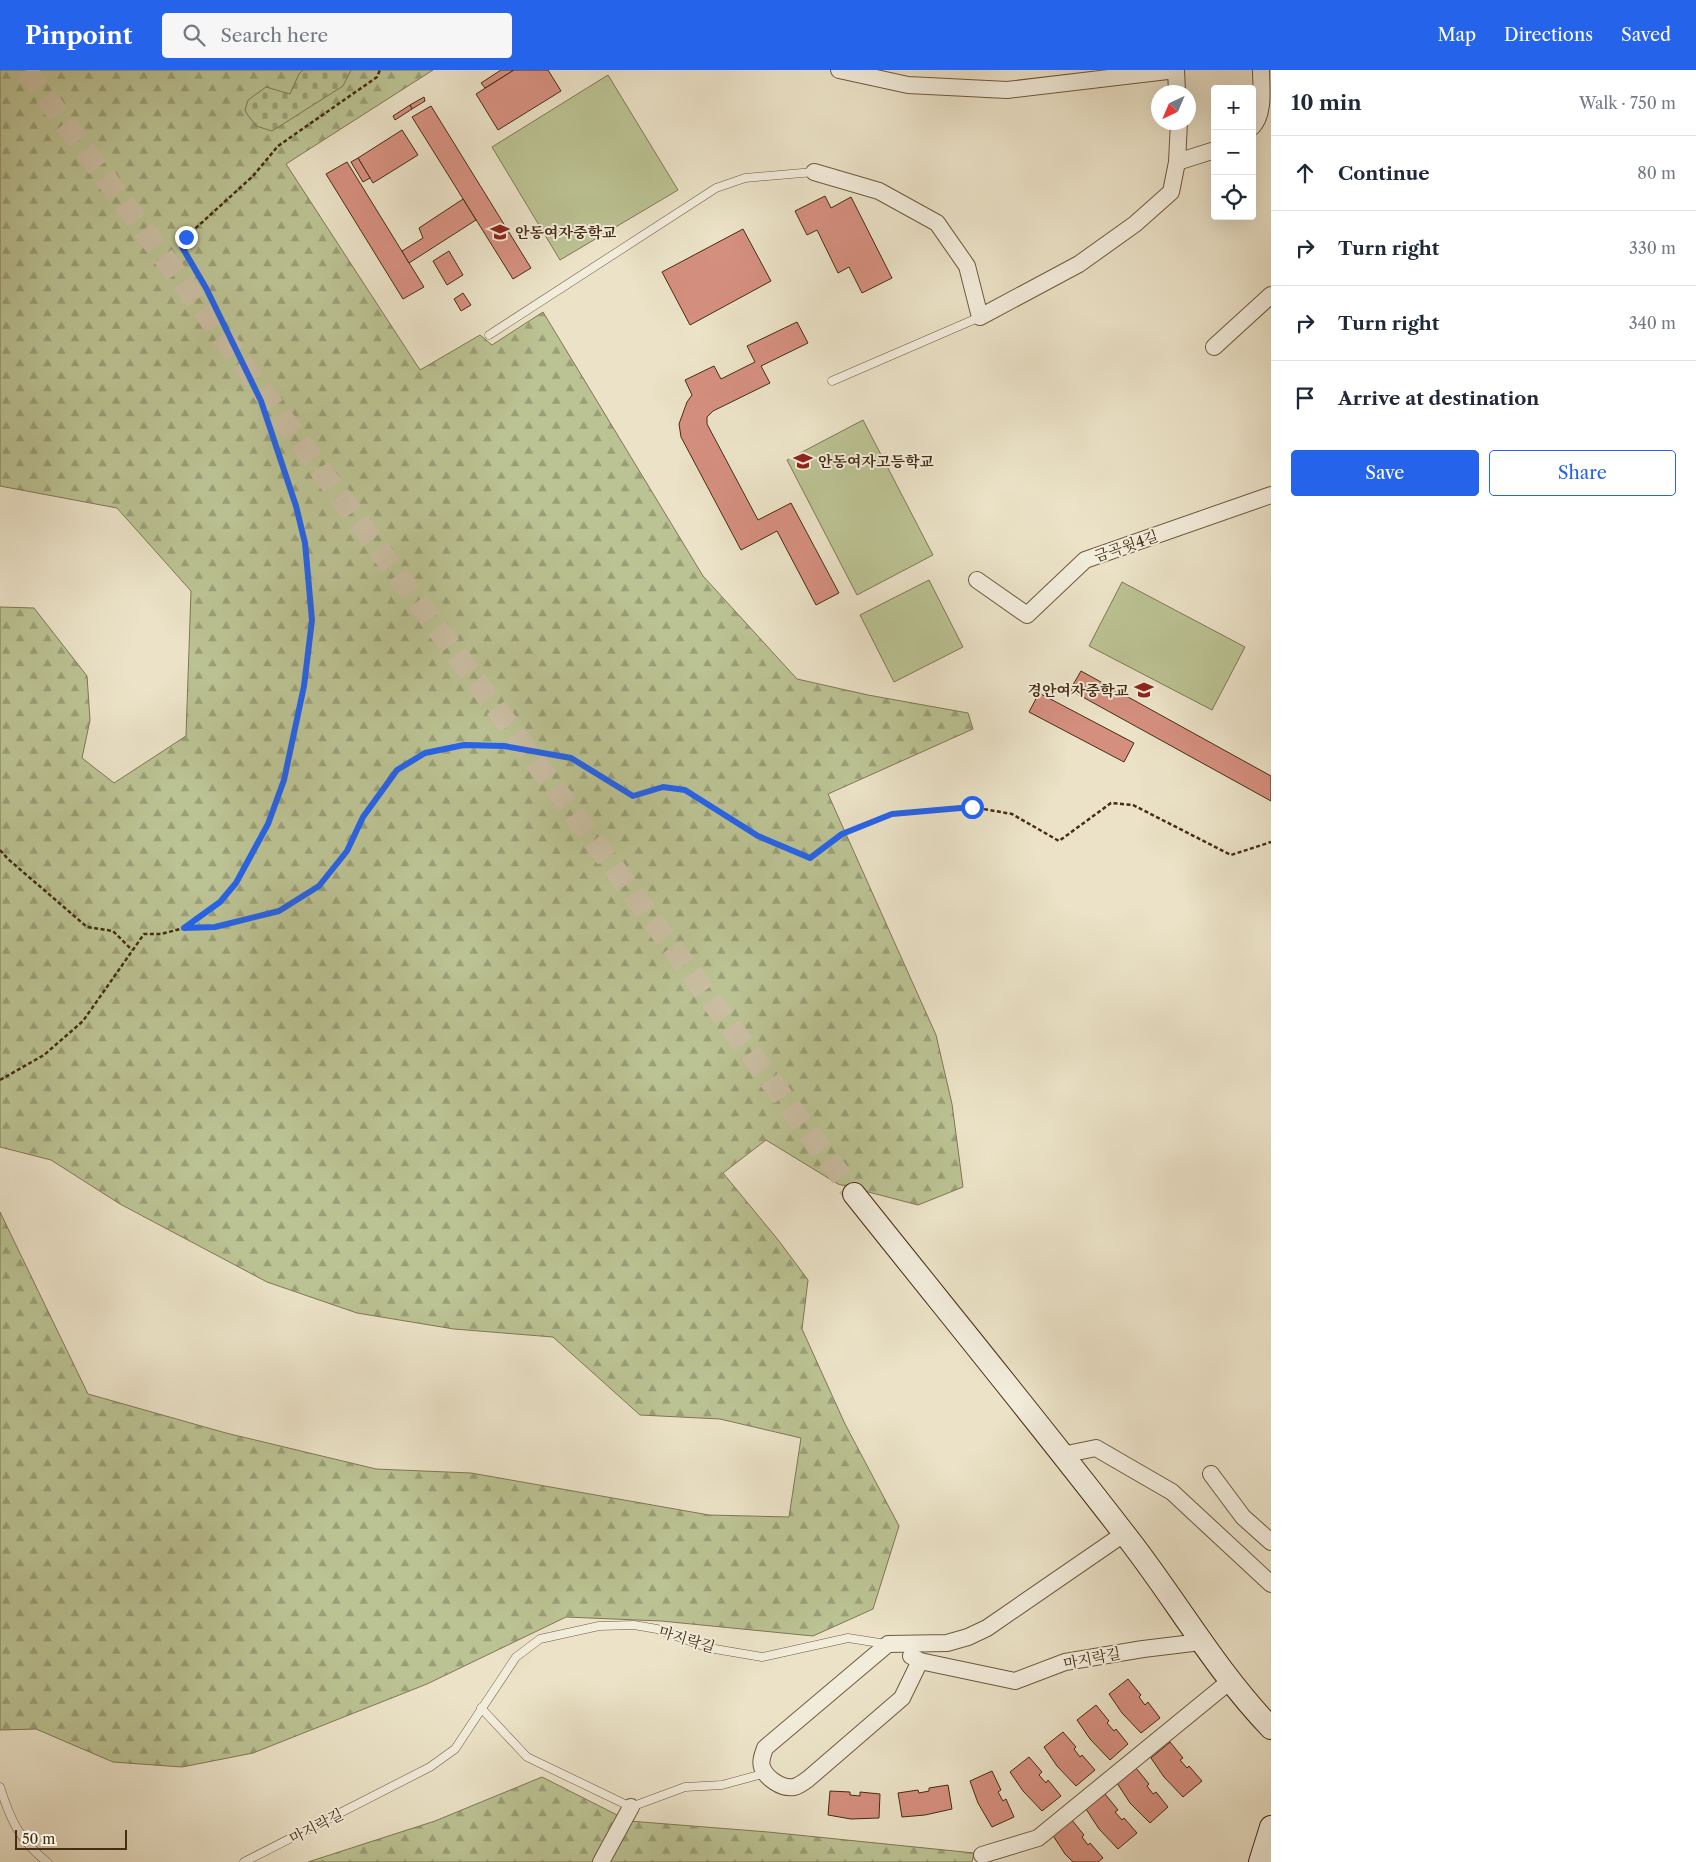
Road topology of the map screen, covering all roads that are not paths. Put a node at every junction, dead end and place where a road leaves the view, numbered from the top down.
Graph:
1 (839, 70) edge
2 (1176, 70) edge
3 (1261, 70) edge
4 (1177, 85) edge
5 (1256, 123) edge
6 (1179, 130) edge
7 (1211, 151) edge
8 (1177, 162) junction
9 (814, 172) joint
10 (1271, 295) edge
11 (980, 317) junction
12 (489, 335) dead end
13 (1214, 347) dead end
14 (832, 381) dead end
15 (1271, 494) edge
16 (977, 580) dead end
17 (854, 1194) tunnel mouth
18 (1062, 1455) junction
19 (1211, 1474) dead end
20 (1125, 1533) junction
21 (1271, 1542) edge
22 (1271, 1584) edge
23 (1201, 1642) junction
24 (888, 1644) junction
25 (920, 1661) junction
26 (1230, 1682) junction
27 (481, 1708) junction
28 (1271, 1728) edge
29 (766, 1773) junction
30 (0, 1787) edge
31 (631, 1807) junction
32 (1271, 1827) edge
33 (982, 1854) dead end
34 (47, 1862) edge
35 (244, 1862) edge
36 (601, 1862) edge
37 (1260, 1862) edge

1 - 2 street
2 - 4 street
3 - 5 street
6 - 8 street
7 - 8 street
8 - 11 street
9 - 11 street
9 - 12 lane
10 - 13 street
11 - 14 lane
15 - 16 street, 금곡윗4길
17 - 18 street
18 - 20 street
18 - 22 street
19 - 21 street
20 - 23 street
20 - 24 street
23 - 25 street, 마지락길
23 - 26 street
24 - 25 street, 마지락길
24 - 27 lane, 마지락길
24 - 29 street
25 - 29 street
26 - 28 street
26 - 33 street
27 - 31 lane
27 - 35 lane, 마지락길
29 - 31 lane
30 - 34 lane
31 - 36 street
32 - 37 street

